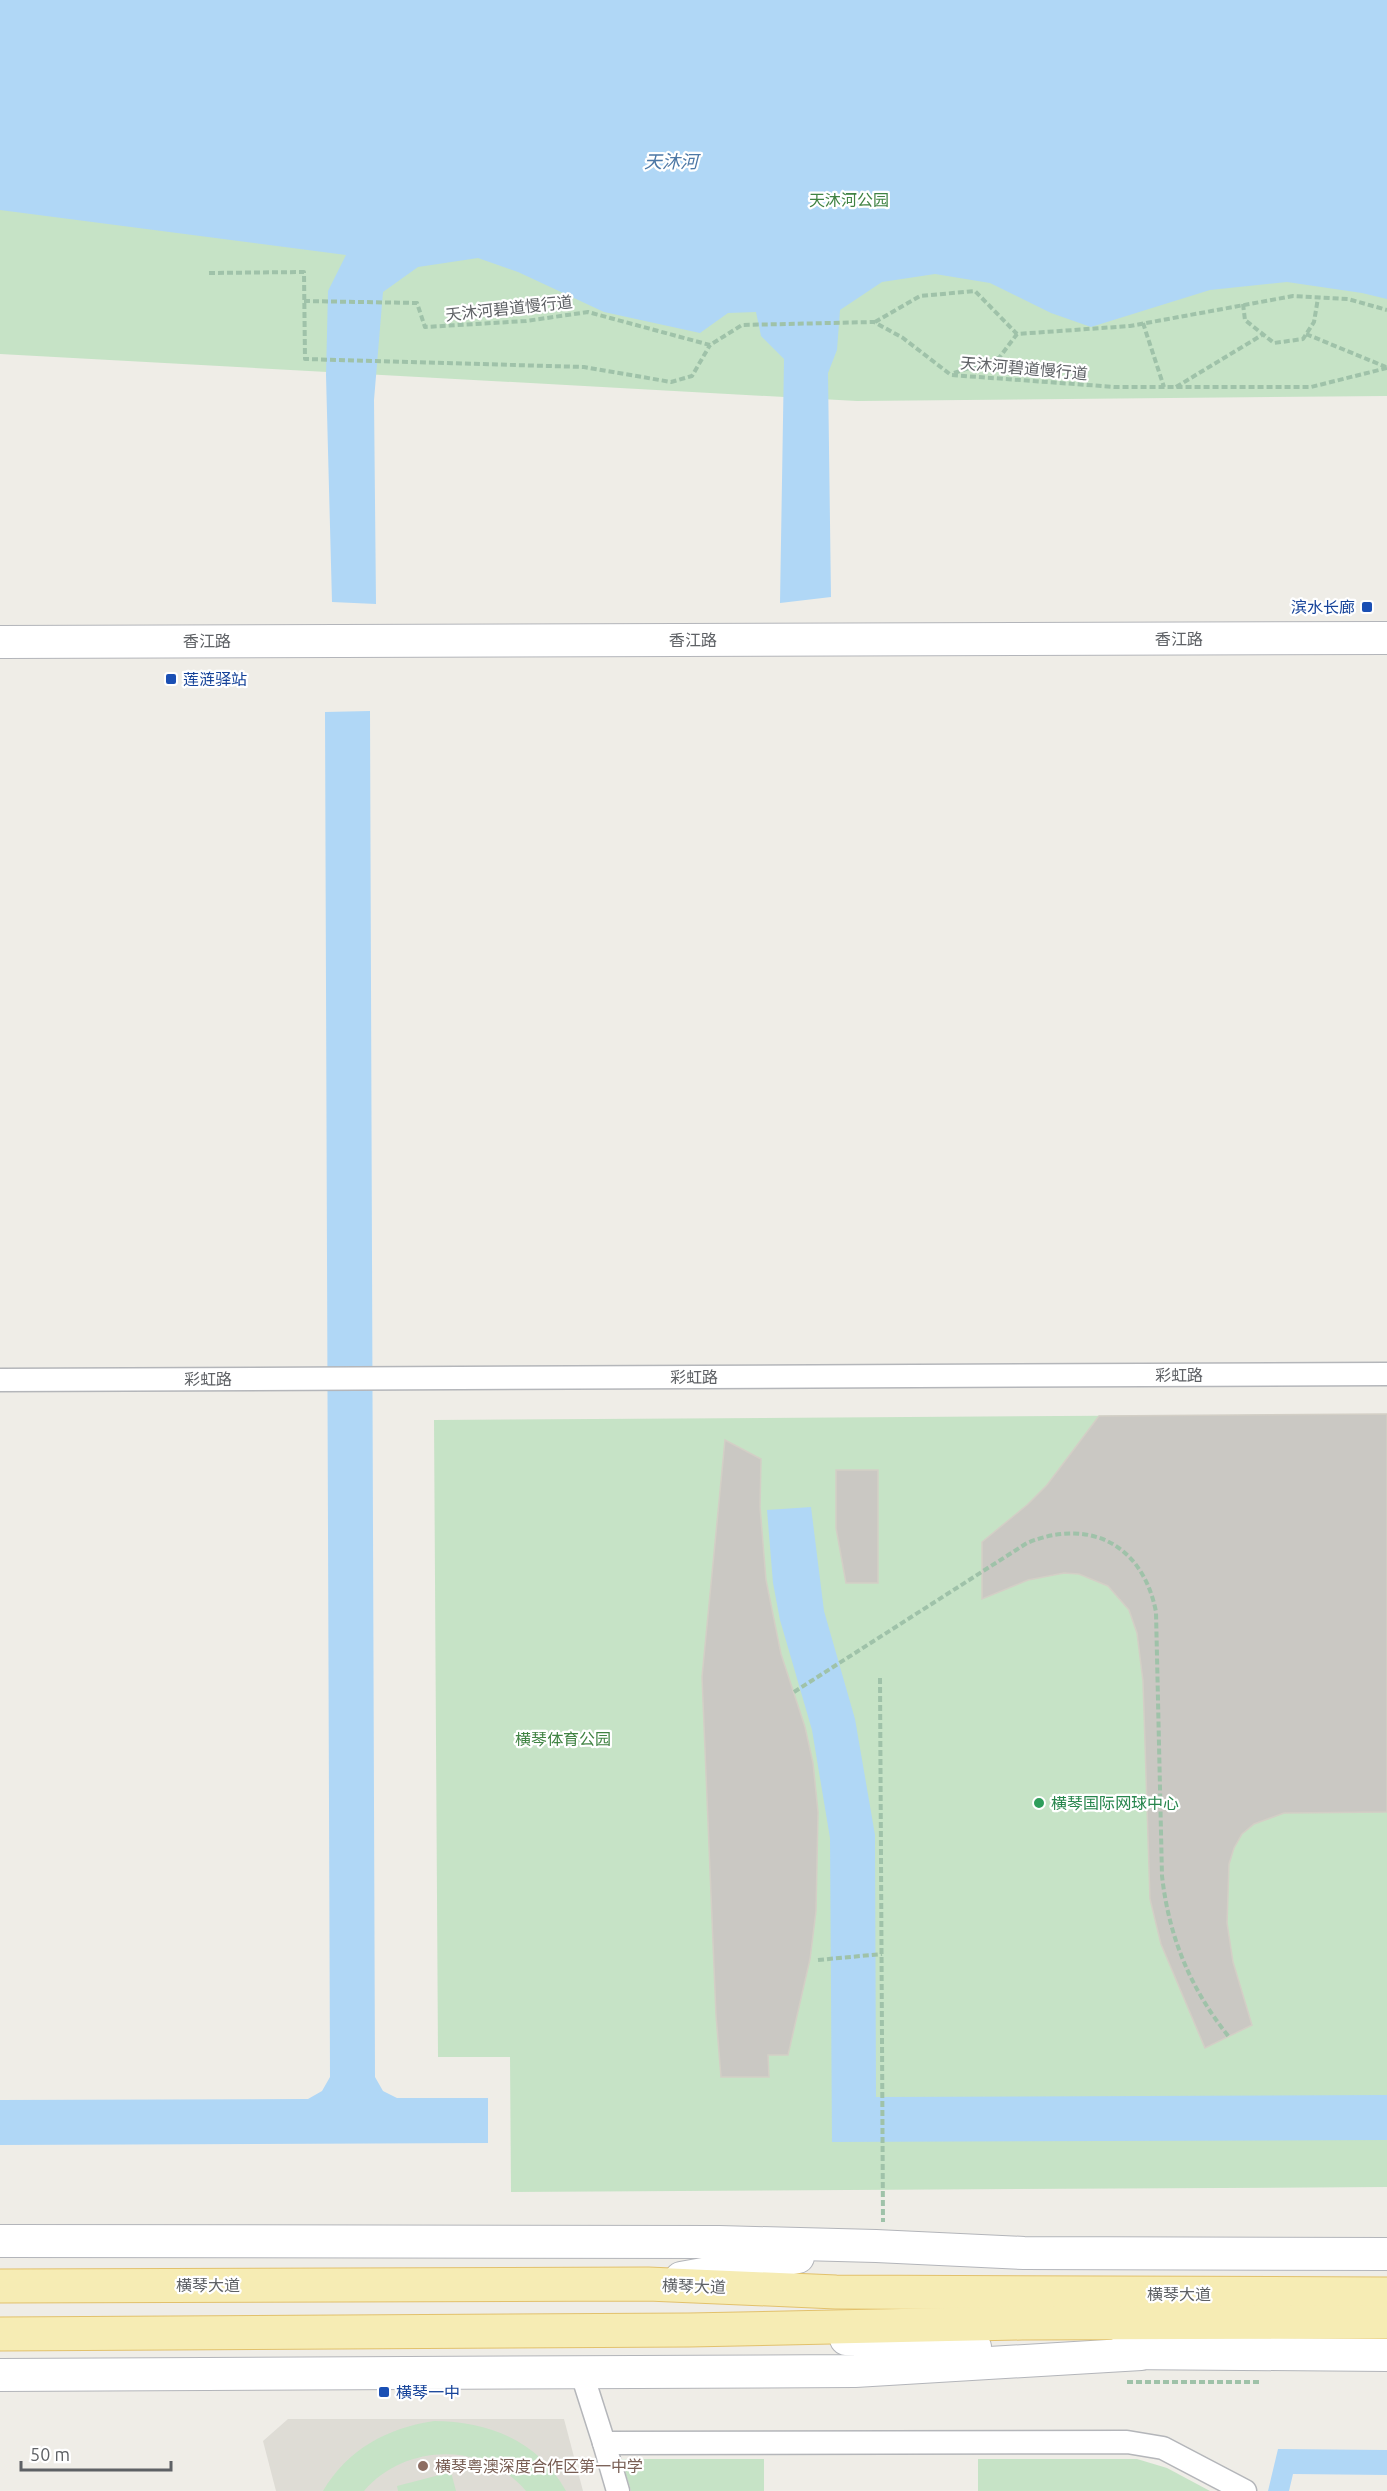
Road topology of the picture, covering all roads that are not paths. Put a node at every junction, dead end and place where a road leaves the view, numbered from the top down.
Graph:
1 (1387, 638) edge
2 (0, 642) edge
3 (1387, 1374) edge
4 (0, 1380) edge
5 (879, 2237) junction
6 (0, 2241) edge
7 (1387, 2254) edge
8 (648, 2284) junction
9 (0, 2286) edge
10 (1387, 2294) edge
11 (1387, 2322) edge
12 (689, 2330) junction
13 (0, 2334) edge
14 (1141, 2354) junction
15 (1387, 2355) edge
16 (582, 2374) junction
17 (0, 2375) edge
18 (603, 2443) junction
19 (1243, 2490) edge
20 (618, 2491) edge

1 - 2 main road, 香江路
3 - 4 street, 彩虹路
5 - 6 main road
5 - 7 main road
5 - 8 main road
8 - 9 main road, 横琴大道
8 - 10 main road, 横琴大道
11 - 12 main road, 横琴大道
12 - 13 main road, 横琴大道
12 - 14 main road
14 - 15 main road
14 - 16 main road
16 - 17 main road
16 - 18 street
18 - 19 street
18 - 20 street

